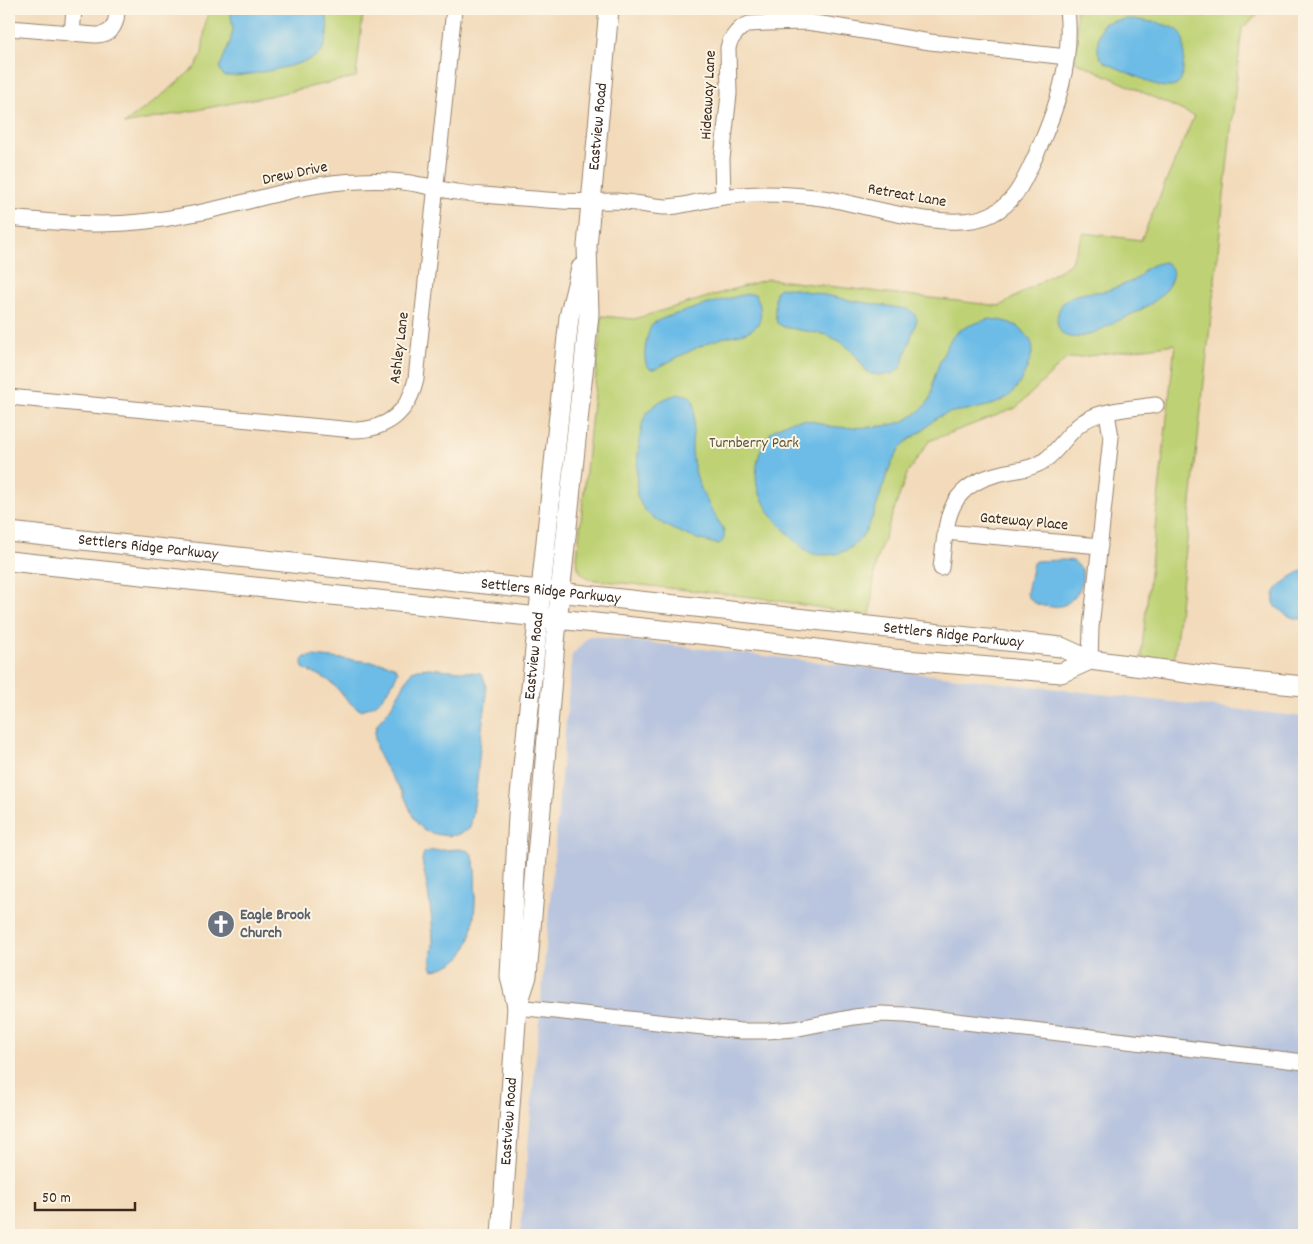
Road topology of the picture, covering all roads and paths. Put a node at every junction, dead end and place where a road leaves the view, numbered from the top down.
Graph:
1 (74, 9) edge
2 (116, 9) edge
3 (454, 9) edge
4 (609, 9) edge
5 (1067, 9) edge
6 (9, 28) edge
7 (72, 34) junction
8 (1066, 57) junction
9 (435, 188) junction
10 (723, 197) junction
11 (590, 201) junction
12 (9, 218) edge
13 (587, 246) junction
14 (9, 397) edge
15 (1156, 405) dead end
16 (1107, 412) junction
17 (9, 532) edge
18 (945, 532) junction
19 (1100, 546) junction
20 (9, 561) edge
21 (941, 568) dead end
22 (540, 590) junction
23 (561, 593) junction
24 (538, 617) junction
25 (558, 619) junction
26 (1090, 660) junction
27 (1304, 686) edge
28 (517, 1007) junction
29 (1304, 1062) edge
30 (501, 1235) edge

1 - 7 street
2 - 7 street
3 - 9 street, Ashley Lane
4 - 11 street, Eastview Road
5 - 8 street, Retreat Lane
6 - 7 street
8 - 10 street, Retreat Lane
8 - 10 street, Hideaway Lane
9 - 11 street, Drew Drive
9 - 12 street, Drew Drive
9 - 14 street, Ashley Lane
10 - 11 street, Retreat Lane
11 - 13 street, Eastview Road
13 - 22 street, Eastview Road
13 - 23 street, Eastview Road
15 - 16 street
16 - 18 street
16 - 19 street
17 - 22 street, Settlers Ridge Parkway
18 - 19 street, Gateway Place
18 - 21 street
19 - 26 street
20 - 24 street, Settlers Ridge Parkway
22 - 23 street, Settlers Ridge Parkway
22 - 24 street, Eastview Road
23 - 25 street, Eastview Road
23 - 26 street, Settlers Ridge Parkway
24 - 25 street, Settlers Ridge Parkway
24 - 28 street, Eastview Road
25 - 26 street, Settlers Ridge Parkway
25 - 28 street, Eastview Road
26 - 27 street, Settlers Ridge Parkway
28 - 29 street
28 - 30 street, Eastview Road

